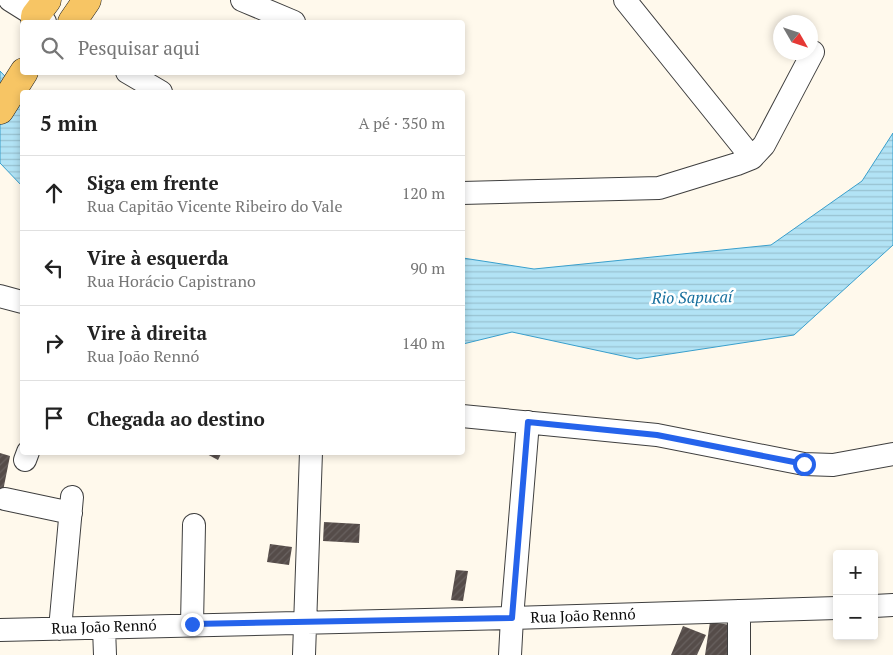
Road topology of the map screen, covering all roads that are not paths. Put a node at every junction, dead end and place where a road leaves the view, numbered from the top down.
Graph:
1 (10, 0) edge
2 (87, 0) edge
3 (242, 0) edge
4 (625, 0) edge
5 (40, 15) edge
6 (73, 20) edge
7 (289, 20) edge
8 (809, 60) edge
9 (22, 75) edge
10 (132, 75) edge
11 (158, 90) edge
12 (0, 110) edge
13 (752, 158) junction
14 (465, 193) edge
15 (0, 296) edge
16 (20, 301) edge
17 (465, 416) edge
18 (528, 422) junction
19 (893, 454) edge
20 (311, 455) edge
21 (5, 499) dead end
22 (194, 525) dead end
23 (893, 605) edge
24 (878, 606) edge
25 (833, 608) edge
26 (739, 611) junction
27 (512, 618) junction
28 (305, 623) junction
29 (192, 624) junction
30 (104, 628) junction
31 (60, 629) junction
32 (0, 630) edge
33 (104, 655) edge
34 (304, 655) edge
35 (510, 655) edge
36 (739, 655) edge

1 - 5 street
2 - 6 main road
3 - 7 street
4 - 13 street
8 - 13 street
9 - 12 main road
10 - 11 street
13 - 14 street
15 - 16 street
17 - 18 street
18 - 19 street
18 - 27 street
20 - 28 street
21 - 31 street
22 - 29 street
23 - 24 street
25 - 26 street, Rua João Rennó
26 - 27 street, Rua João Rennó
26 - 36 street
27 - 28 street, Rua João Rennó
27 - 35 street
28 - 29 street, Rua João Rennó
28 - 34 street
29 - 30 street, Rua João Rennó
30 - 31 street, Rua João Rennó
30 - 33 street
31 - 32 street, Rua João Rennó

